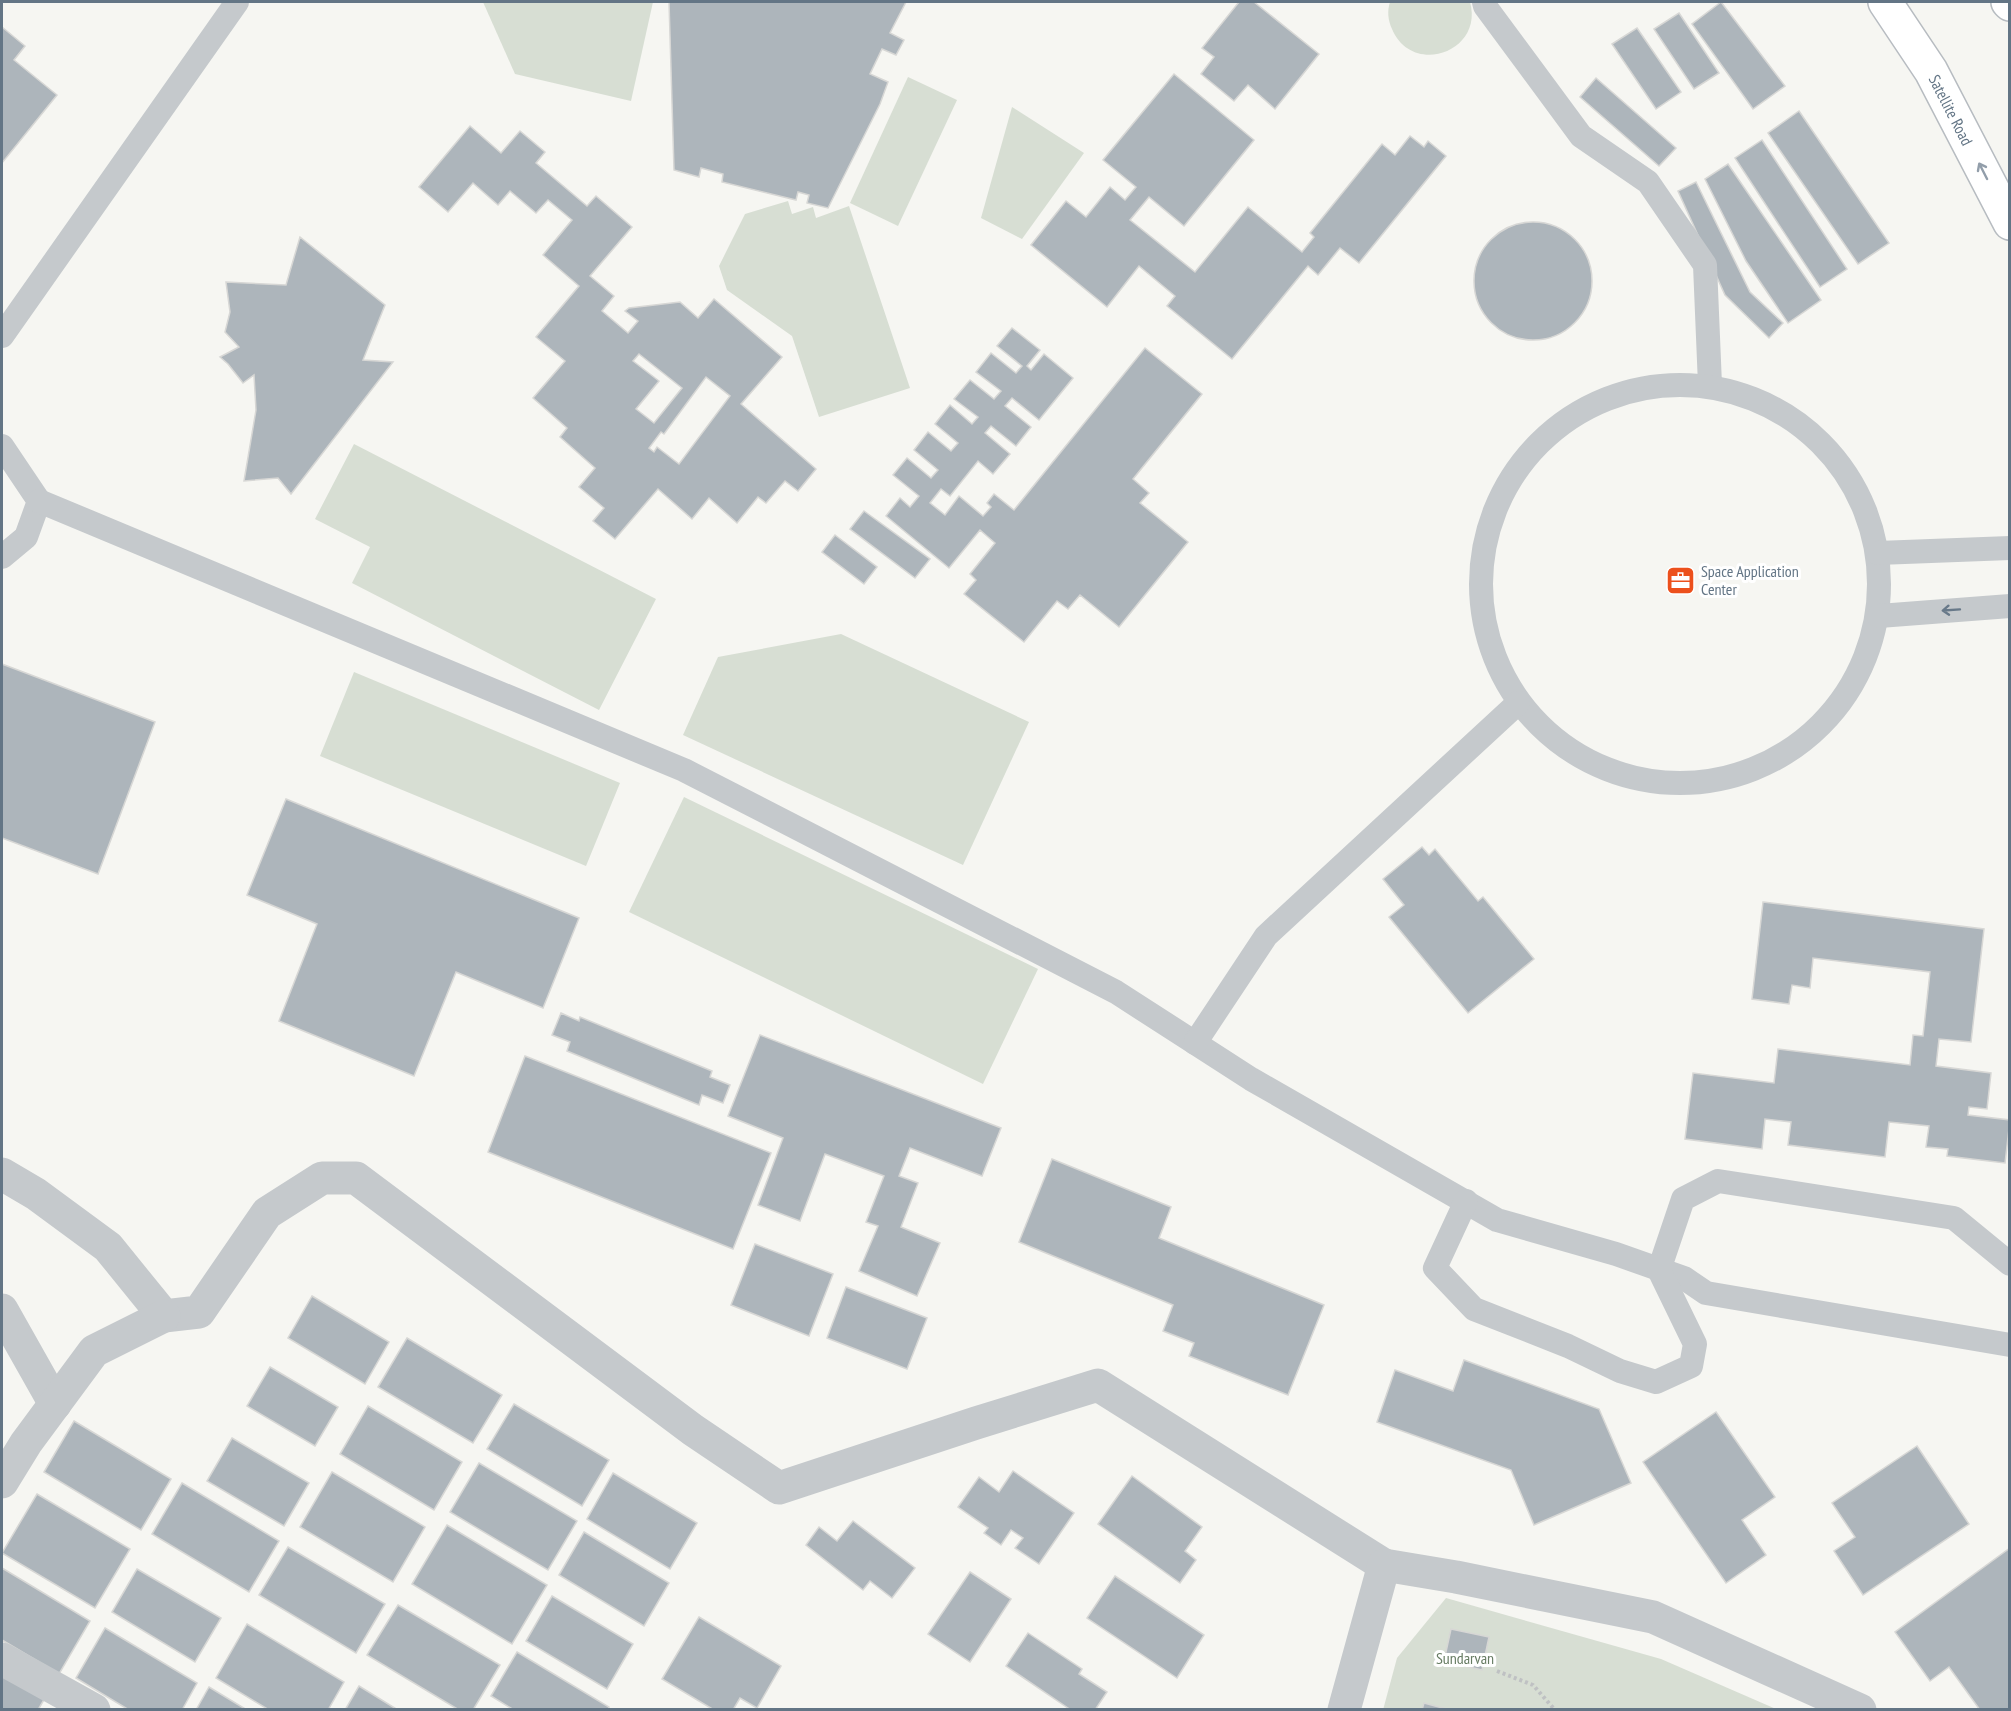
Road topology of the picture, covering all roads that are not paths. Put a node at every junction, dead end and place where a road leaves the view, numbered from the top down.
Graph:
1 (237, 2) edge
2 (1485, 2) edge
3 (1885, 2) edge
4 (2010, 223) edge
5 (2, 336) edge
6 (1710, 385) junction
7 (2, 446) edge
8 (39, 501) junction
9 (2010, 548) edge
10 (1878, 553) junction
11 (2, 557) edge
12 (2010, 606) edge
13 (1879, 616) junction
14 (1518, 703) junction
15 (1195, 1043) junction
16 (2, 1174) edge
17 (1466, 1201) junction
18 (2010, 1264) edge
19 (1659, 1269) junction
20 (2, 1310) edge
21 (164, 1316) junction
22 (2010, 1345) edge
23 (55, 1404) junction
24 (2, 1482) edge
25 (1384, 1565) junction
26 (2, 1659) edge
27 (94, 1710) edge
28 (1344, 1710) edge
29 (1860, 1710) edge

1 - 5 lane
2 - 6 lane
4 -> 3 main road, Satellite Road
6 - 10 lane
6 - 14 lane
7 - 8 lane
8 - 11 lane
8 - 15 lane
9 - 10 lane
10 - 13 lane
12 -> 13 lane
13 - 14 lane
14 - 15 lane
15 - 17 lane
16 - 21 street
17 - 19 lane
17 - 19 lane
18 - 19 lane
19 - 22 lane
20 - 23 street
21 - 23 street
21 - 25 street
23 - 24 street
25 - 28 street
25 - 29 street
26 - 27 street

